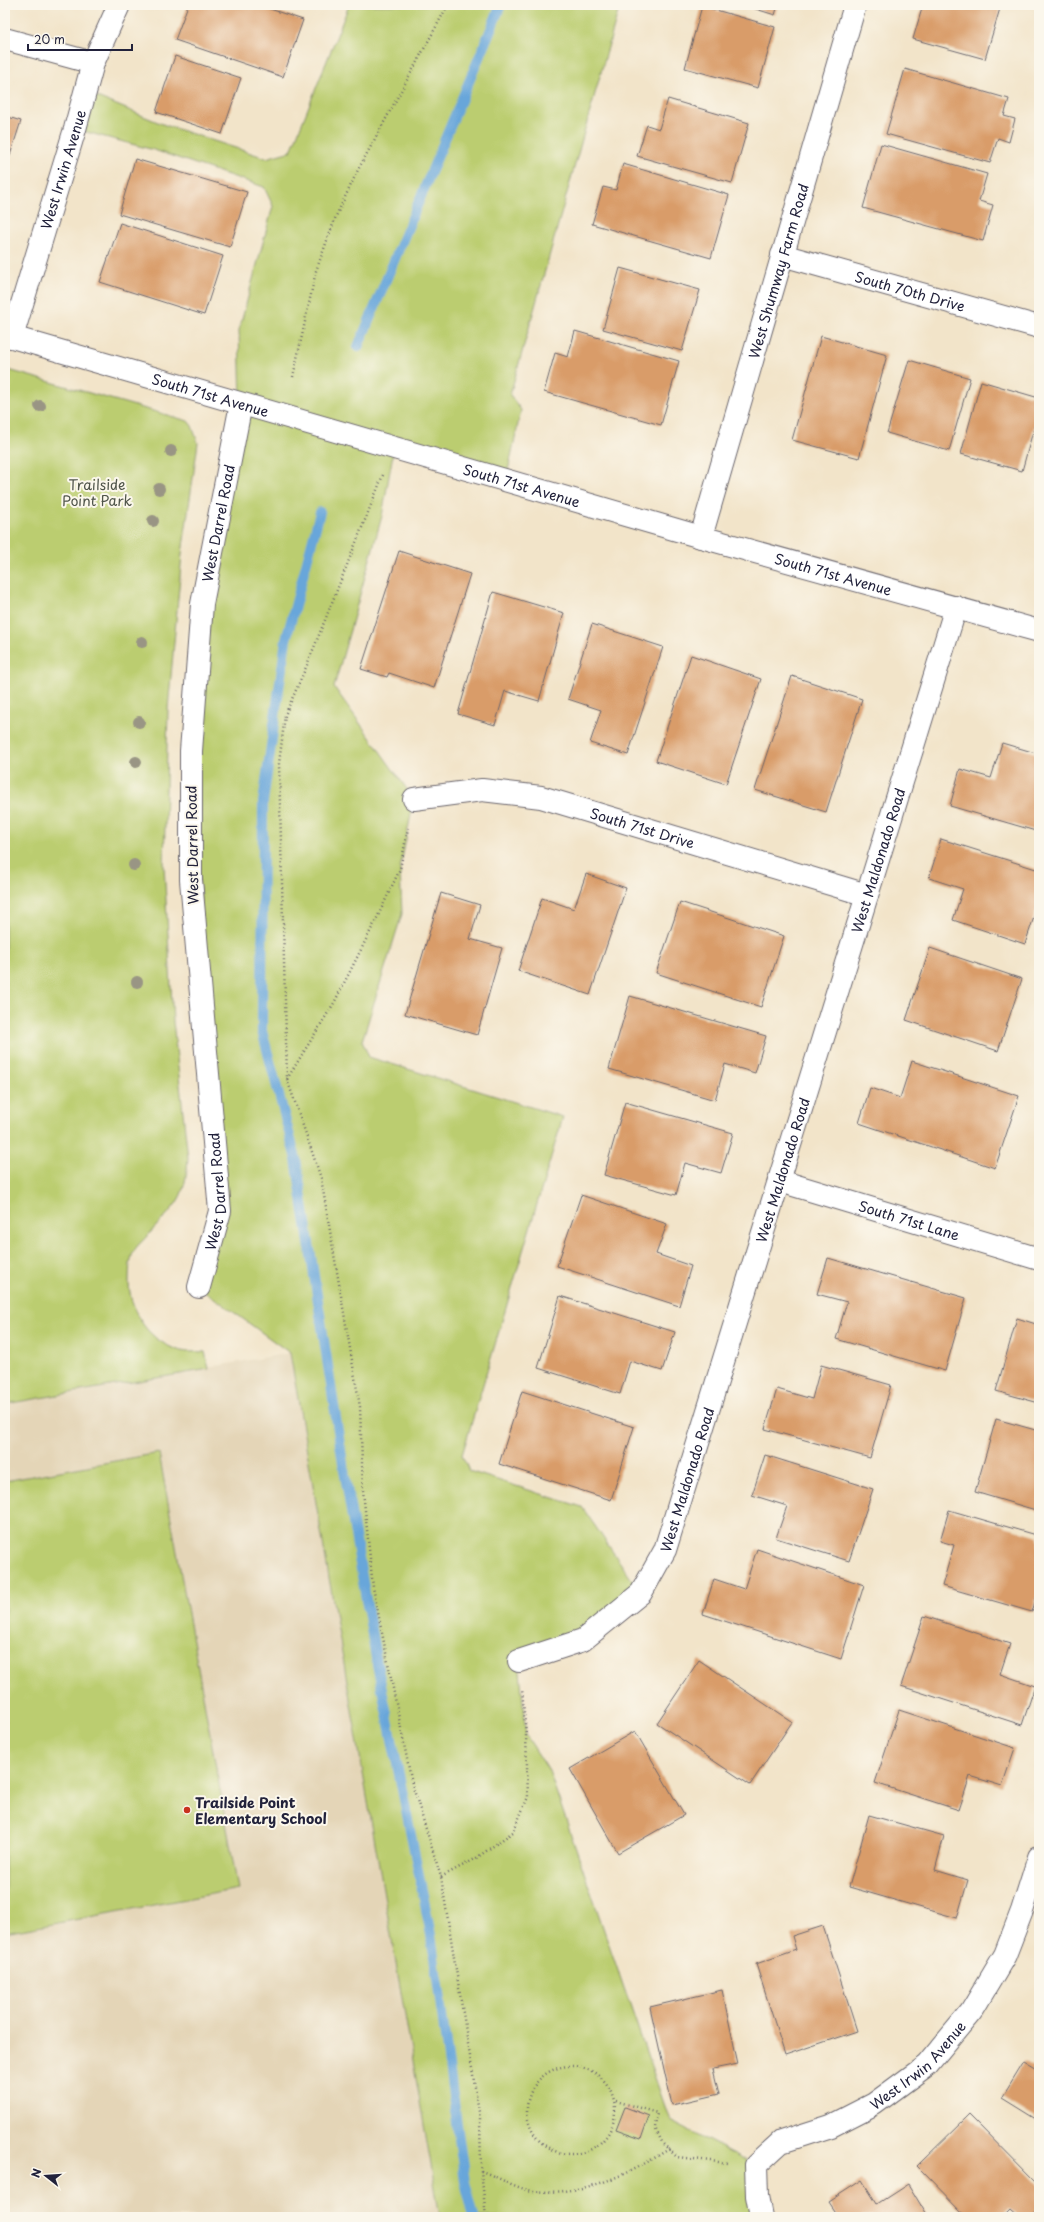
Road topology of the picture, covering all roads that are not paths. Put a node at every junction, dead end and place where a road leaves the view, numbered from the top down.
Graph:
1 (119, 5) edge
2 (855, 5) edge
3 (5, 39) edge
4 (93, 63) junction
5 (782, 255) junction
6 (1039, 327) edge
7 (8, 336) edge
8 (241, 404) junction
9 (701, 537) junction
10 (956, 607) junction
11 (1039, 631) edge
12 (414, 799) road end
13 (867, 895) junction
14 (780, 1181) junction
15 (1039, 1259) edge
16 (199, 1287) dead end
17 (519, 1661) road end
18 (1039, 1857) edge
19 (761, 2217) edge

1 - 4 street, West Irwin Avenue
2 - 5 street, West Shumway Farm Road
3 - 4 street
4 - 7 street, West Irwin Avenue
5 - 6 street, South 70th Drive
5 - 9 street, West Shumway Farm Road
7 - 8 street, South 71st Avenue
8 - 9 street, South 71st Avenue
8 - 16 street, West Darrel Road
9 - 10 street, South 71st Avenue
10 - 11 street, South 71st Avenue
10 - 13 street, West Maldonado Road
12 - 13 street, South 71st Drive
13 - 14 street, West Maldonado Road
14 - 15 street, South 71st Lane
14 - 17 street, West Maldonado Road
18 - 19 street, West Irwin Avenue

